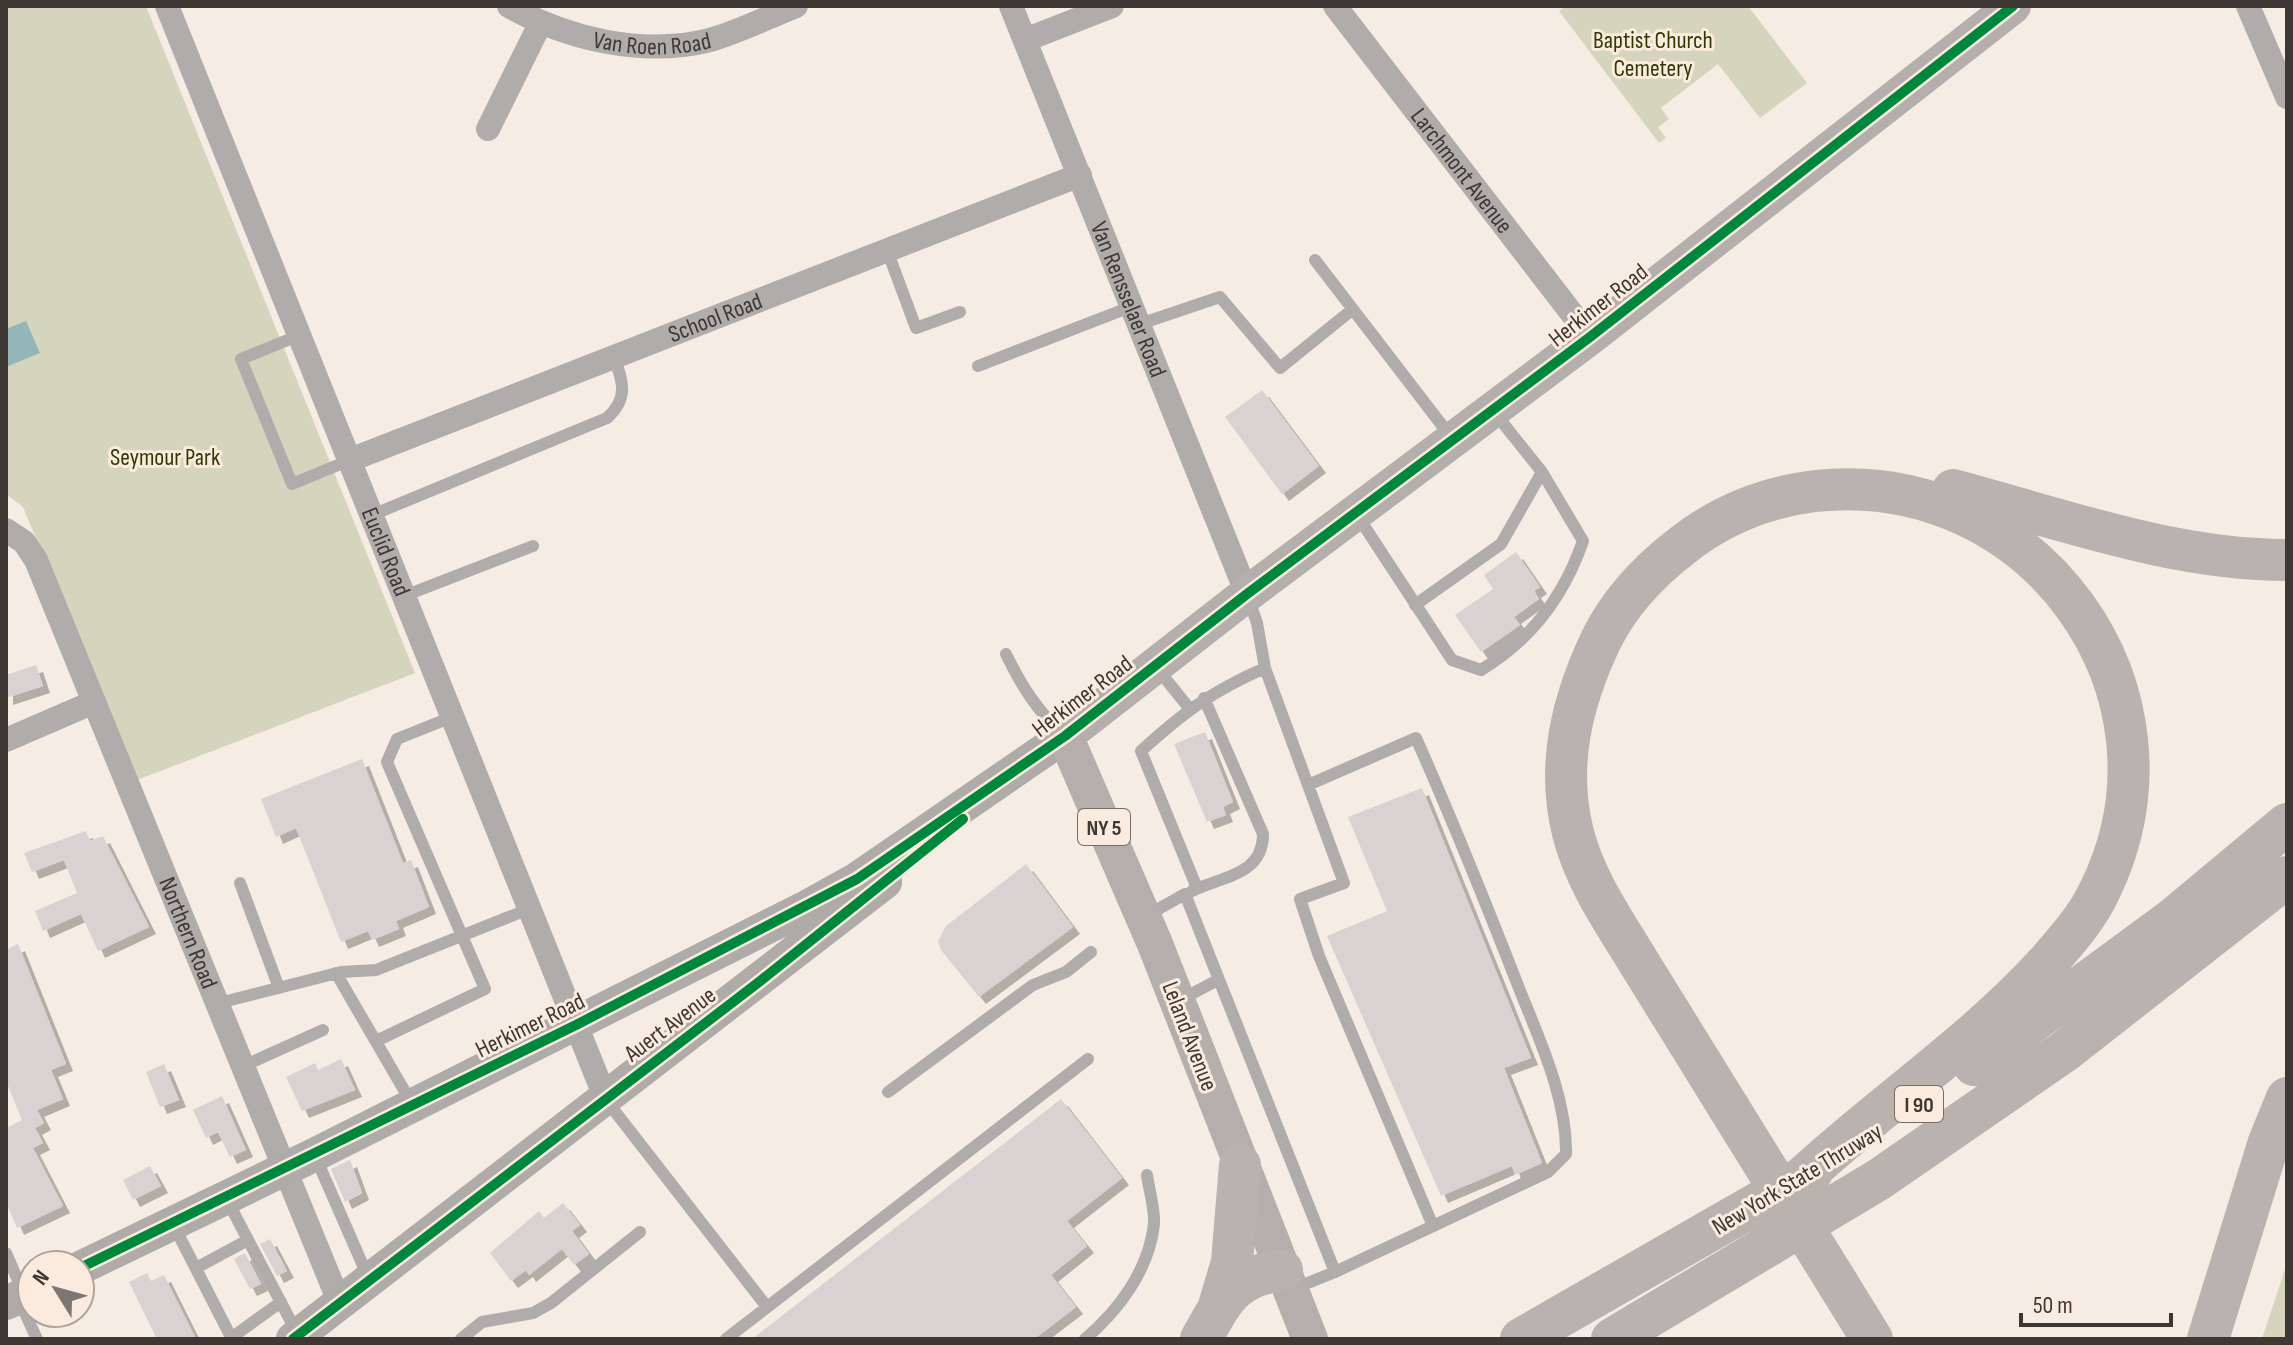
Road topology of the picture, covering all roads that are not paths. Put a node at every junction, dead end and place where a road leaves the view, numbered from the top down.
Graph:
1 (167, 6) edge
2 (509, 6) edge
3 (796, 6) edge
4 (1011, 6) edge
5 (1112, 6) edge
6 (1335, 6) edge
7 (2013, 6) edge
8 (2248, 6) edge
9 (540, 24) junction
10 (1025, 40) junction
11 (2287, 97) edge
12 (488, 129) dead end
13 (1080, 175) junction
14 (887, 250) junction
15 (1315, 260) dead end
16 (1353, 309) junction
17 (960, 312) dead end
18 (1136, 315) junction
19 (300, 335) junction
20 (1590, 337) junction
21 (614, 357) junction
22 (978, 366) dead end
23 (1493, 410) junction
24 (1452, 440) junction
25 (350, 460) junction
26 (1542, 472) junction
27 (1355, 513) junction
28 (372, 515) junction
29 (6, 530) edge
30 (533, 546) dead end
31 (2287, 560) edge
32 (1247, 594) junction
33 (404, 596) junction
34 (1415, 605) junction
35 (1006, 654) dead end
36 (1155, 666) junction
37 (1265, 668) junction
38 (1204, 698) junction
39 (94, 702) junction
40 (1189, 708) junction
41 (452, 717) junction
42 (1065, 736) junction
43 (6, 740) edge
44 (1308, 785) junction
45 (2287, 824) edge
46 (2287, 877) edge
47 (240, 883) dead end
48 (1191, 891) junction
49 (529, 909) junction
50 (1143, 917) junction
51 (462, 935) junction
52 (1091, 952) dead end
53 (336, 973) junction
54 (1216, 981) junction
55 (279, 988) junction
56 (1177, 1001) junction
57 (215, 1004) junction
58 (576, 1025) junction
59 (323, 1030) dead end
60 (376, 1041) junction
61 (1088, 1059) dead end
62 (241, 1067) junction
63 (888, 1092) dead end
64 (605, 1097) junction
65 (2287, 1098) edge
66 (413, 1106) junction
67 (1723, 1111) junction
68 (314, 1155) junction
69 (1240, 1165) junction
70 (283, 1171) junction
71 (1147, 1175) dead end
72 (1802, 1178) junction
73 (226, 1198) junction
74 (173, 1223) junction
75 (1433, 1226) junction
76 (640, 1232) dead end
77 (248, 1240) junction
78 (6, 1253) edge
79 (96, 1260) edge
80 (196, 1268) junction
81 (1335, 1272) junction
82 (1286, 1280) junction
83 (370, 1281) junction
84 (16, 1284) edge
85 (1831, 1286) junction
86 (281, 1302) junction
87 (340, 1304) junction
88 (767, 1307) junction
89 (1210, 1322) edge
90 (296, 1337) edge
91 (232, 1339) edge
92 (461, 1339) edge
93 (726, 1339) edge
94 (1085, 1339) edge
95 (1310, 1339) edge
96 (1521, 1339) edge
97 (1612, 1339) edge
98 (1856, 1339) edge
99 (1872, 1339) edge
100 (2208, 1339) edge

1 - 19 street, Euclid Road
2 - 9 street, Van Roen Road
3 - 9 street, Van Roen Road
4 - 10 street, Van Rensselaer Road
5 - 10 street
6 - 20 street, Larchmont Avenue
7 - 20 main road, Herkimer Road
8 - 11 street
9 - 12 street
10 - 13 street, Van Rensselaer Road
13 - 14 street, School Road
13 - 18 street, Van Rensselaer Road
14 - 17 lane
14 - 21 street, School Road
15 - 16 lane
16 - 18 lane
16 - 24 lane
18 - 22 lane
18 - 32 street, Van Rensselaer Road
19 - 25 street, Euclid Road
19 - 25 lane
20 - 23 main road, Herkimer Road
21 - 25 street, School Road
21 - 28 lane
23 - 24 main road, Herkimer Road
23 - 26 lane
24 - 27 main road, Herkimer Road
25 - 28 street, Euclid Road
26 - 34 lane
26 - 34 lane
27 - 32 main road, Herkimer Road
27 - 34 lane
28 - 33 street, Euclid Road
29 - 39 street, Northern Road
30 - 33 lane
31 - 67 highway
32 - 36 main road, Herkimer Road
32 - 37 lane
33 - 41 street, Euclid Road
35 - 42 lane
36 - 40 lane
36 - 42 main road, Herkimer Road
37 - 38 lane
37 - 44 lane
38 - 40 lane
38 - 48 lane
39 - 43 street
39 - 57 street, Northern Road
40 - 48 lane
41 - 49 street, Euclid Road
41 - 51 lane
42 - 50 main road, Leland Avenue / NY 5
42 - 58 main road, Herkimer Road
42 - 64 main road, Auert Avenue
44 - 75 lane
44 - 75 lane
45 - 72 highway, New York State Thruway / I 90
46 - 97 highway, New York State Thruway / I 90
47 - 55 lane
48 - 50 lane
48 - 54 lane
49 - 51 lane
49 - 58 street, Euclid Road
50 - 56 main road, Leland Avenue / NY 5
51 - 53 lane
51 - 60 lane
52 - 63 lane
53 - 55 lane
53 - 60 lane
54 - 56 lane
54 - 81 lane
55 - 57 lane
56 - 69 main road, Leland Avenue / NY 5
57 - 62 street, Northern Road
58 - 64 street, Euclid Road
58 - 66 main road, Herkimer Road
59 - 62 lane
60 - 66 lane
61 - 88 lane
62 - 70 street, Northern Road
64 - 83 main road, Auert Avenue
64 - 88 lane
65 - 100 highway
66 - 68 main road, Herkimer Road
67 - 72 highway
67 - 85 highway, bridge
68 - 70 main road, Herkimer Road
68 - 83 lane
69 - 82 main road, Leland Avenue / NY 5
69 - 89 highway, NY 5
70 - 73 main road, Herkimer Road
70 - 87 street, Northern Road
71 - 94 lane
72 - 96 highway, New York State Thruway / I 90
73 - 74 main road, Herkimer Road
73 - 77 lane
74 - 79 main road, Herkimer Road
74 - 80 lane
75 - 81 lane
76 - 92 lane
77 - 80 lane
77 - 86 lane
78 - 84 lane
80 - 91 lane
81 - 82 lane
82 - 89 highway
82 - 95 main road, Leland Avenue / NY 5
83 - 87 main road, Auert Avenue
85 - 98 highway
85 - 99 highway
86 - 90 lane
86 - 91 lane
87 - 90 main road, Auert Avenue
88 - 93 lane

